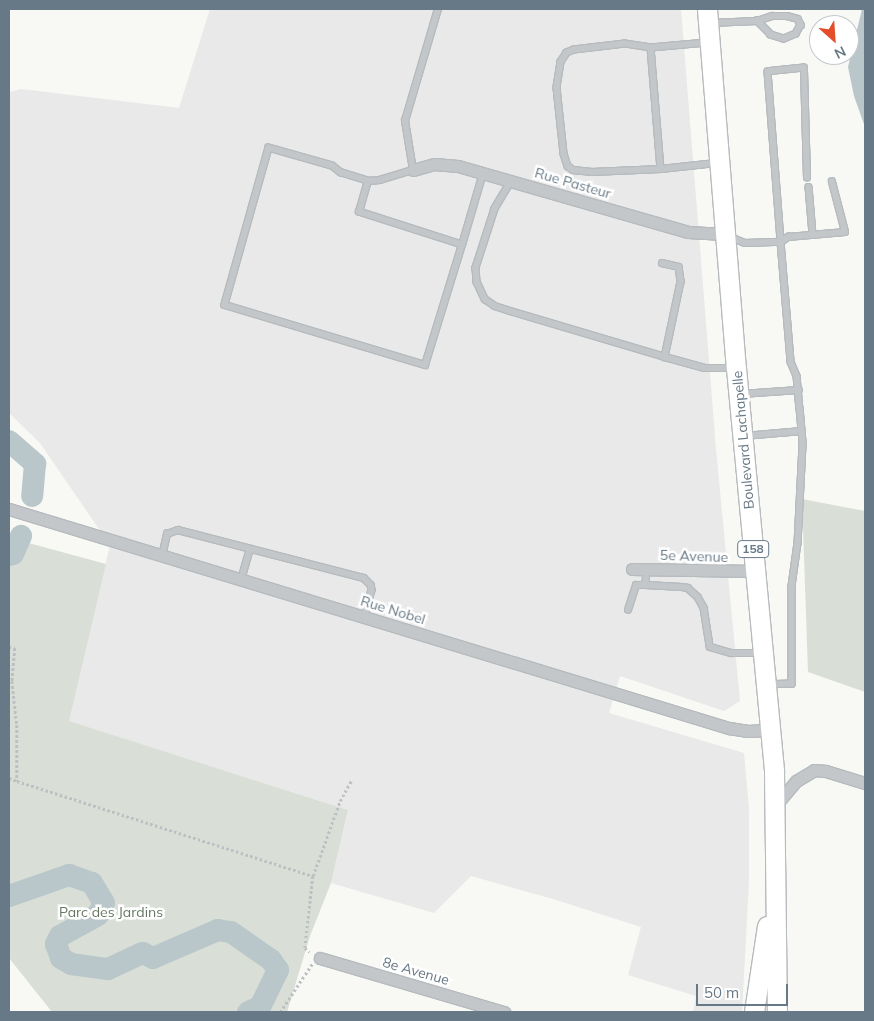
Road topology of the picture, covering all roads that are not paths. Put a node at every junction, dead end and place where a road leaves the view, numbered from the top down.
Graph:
1 (438, 9) edge
2 (707, 16) edge
3 (757, 21) junction
4 (709, 43) junction
5 (651, 48) junction
6 (719, 163) junction
7 (661, 169) junction
8 (413, 170) junction
9 (484, 173) junction
10 (807, 178) dead end
11 (368, 180) junction
12 (509, 180) junction
13 (832, 182) dead end
14 (809, 187) dead end
15 (724, 234) junction
16 (813, 235) junction
17 (781, 242) junction
18 (462, 245) junction
19 (662, 263) dead end
20 (665, 357) junction
21 (736, 368) junction
22 (799, 390) junction
23 (738, 394) junction
24 (802, 431) junction
25 (742, 436) junction
26 (9, 510) edge
27 (250, 549) junction
28 (162, 556) junction
29 (632, 569) dead end
30 (647, 570) junction
31 (755, 571) junction
32 (241, 580) junction
33 (646, 585) junction
34 (628, 610) dead end
35 (365, 617) junction
36 (763, 652) junction
37 (766, 685) junction
38 (770, 730) junction
39 (865, 783) edge
40 (776, 806) junction
41 (776, 871) junction
42 (320, 958) road end
43 (504, 1012) edge
44 (754, 1012) edge
45 (777, 1012) edge

1 - 8 lane
2 - 3 lane
2 - 4 main road, Boulevard Lachapelle / 158
3 - 3 lane
4 - 5 lane
4 - 6 main road, Boulevard Lachapelle / 158
5 - 7 lane
5 - 7 lane
6 - 7 lane
6 - 15 main road, Boulevard Lachapelle / 158
8 - 9 street, Rue Pasteur
8 - 11 lane
9 - 12 street, Rue Pasteur
9 - 18 lane
10 - 17 lane
11 - 18 lane
11 - 18 lane
12 - 15 street, Rue Pasteur
12 - 20 lane
13 - 16 lane
14 - 16 lane
15 - 17 lane
15 - 21 main road, Boulevard Lachapelle / 158
16 - 17 lane
17 - 22 lane
19 - 20 lane
20 - 21 lane
21 - 23 main road, Boulevard Lachapelle / 158
22 - 23 lane
22 - 24 lane
23 - 25 main road, Boulevard Lachapelle / 158
24 - 25 lane
24 - 37 lane
25 - 31 main road, Boulevard Lachapelle / 158
26 - 28 street, Rue Nobel
27 - 28 lane
27 - 32 lane
27 - 35 lane
28 - 32 street, Rue Nobel
29 - 30 street, 5e Avenue
30 - 31 street, 5e Avenue
30 - 33 lane
31 - 36 main road, Boulevard Lachapelle / 158
32 - 35 street, Rue Nobel
33 - 34 lane
33 - 36 lane
35 - 38 street, Rue Nobel
36 - 37 main road, Boulevard Lachapelle / 158
37 - 38 main road, Boulevard Lachapelle / 158
38 - 40 main road, Boulevard Lachapelle / 158
39 - 40 street
40 - 41 main road, Boulevard Lachapelle / 158
41 - 44 main road, Boulevard Lachapelle / 158
41 - 45 main road, Boulevard Lachapelle / 158
42 - 43 street, 8e Avenue

